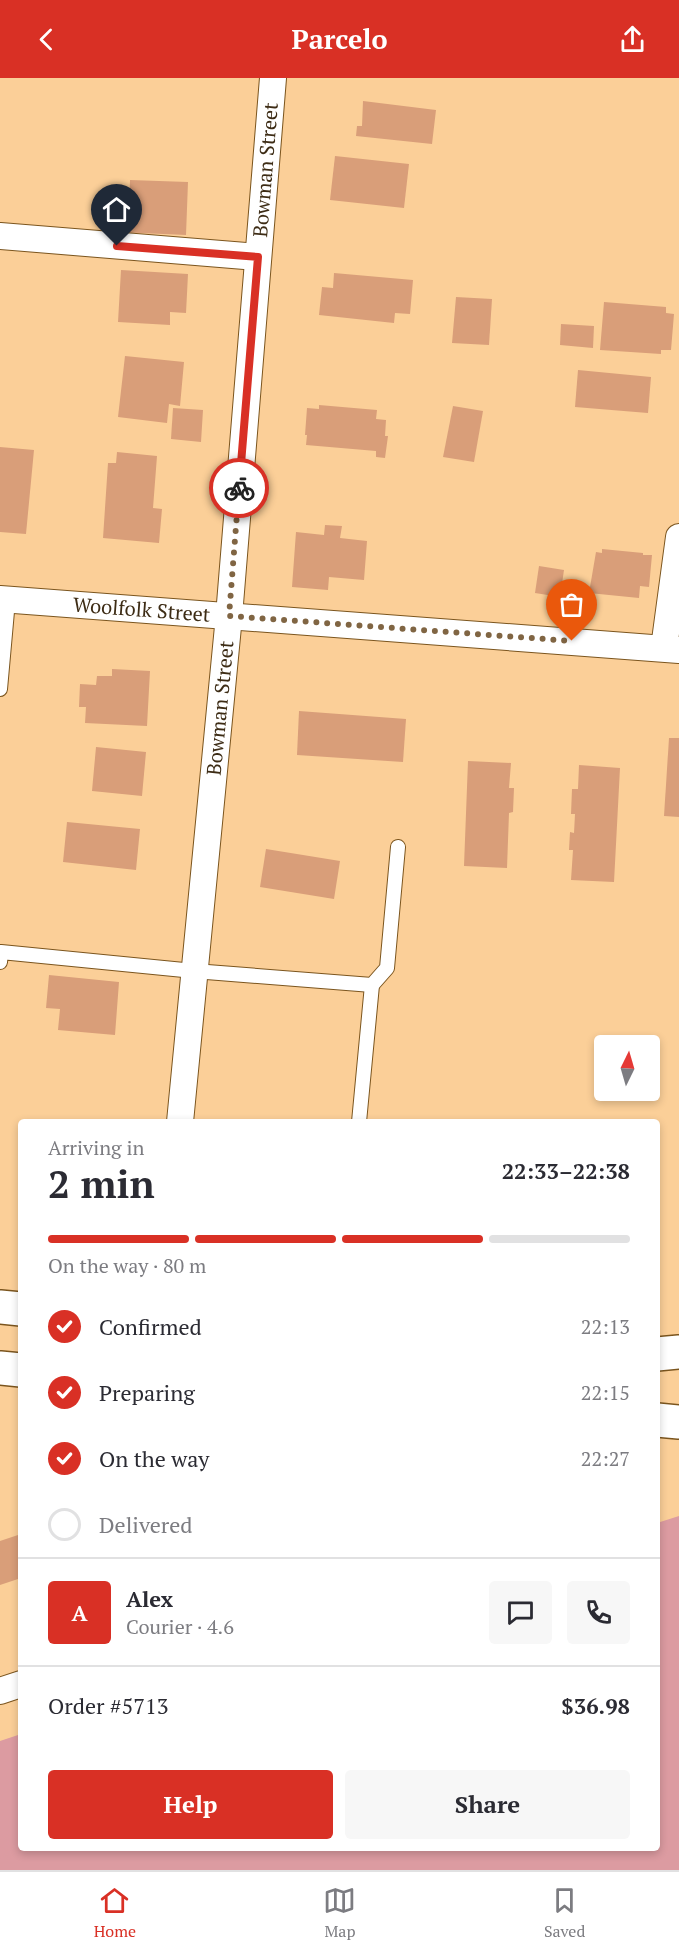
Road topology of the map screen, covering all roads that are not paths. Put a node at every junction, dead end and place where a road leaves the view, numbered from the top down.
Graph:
1 (273, 78) edge
2 (0, 236) edge
3 (258, 257) junction
4 (679, 537) edge
5 (4, 600) edge
6 (229, 616) junction
7 (671, 649) edge
8 (0, 689) edge
9 (398, 847) dead end
10 (0, 962) edge
11 (194, 971) junction
12 (372, 985) junction
13 (180, 1119) edge
14 (359, 1119) edge
15 (0, 1307) edge
16 (18, 1309) edge
17 (679, 1352) edge
18 (660, 1354) edge
19 (0, 1368) edge
20 (18, 1370) edge
21 (660, 1420) edge
22 (679, 1422) edge
23 (18, 1685) edge
24 (0, 1691) edge

1 - 3 street, Bowman Street
2 - 3 street
3 - 6 street, Bowman Street
4 - 7 street
5 - 6 street, Woolfolk Street
5 - 8 lane
6 - 7 street, Woolfolk Street
6 - 11 street, Bowman Street
9 - 12 lane
10 - 11 lane
11 - 12 lane
11 - 13 street, Bowman Street
12 - 14 lane
15 - 16 highway
17 - 18 highway
19 - 20 highway
21 - 22 highway
23 - 24 street

